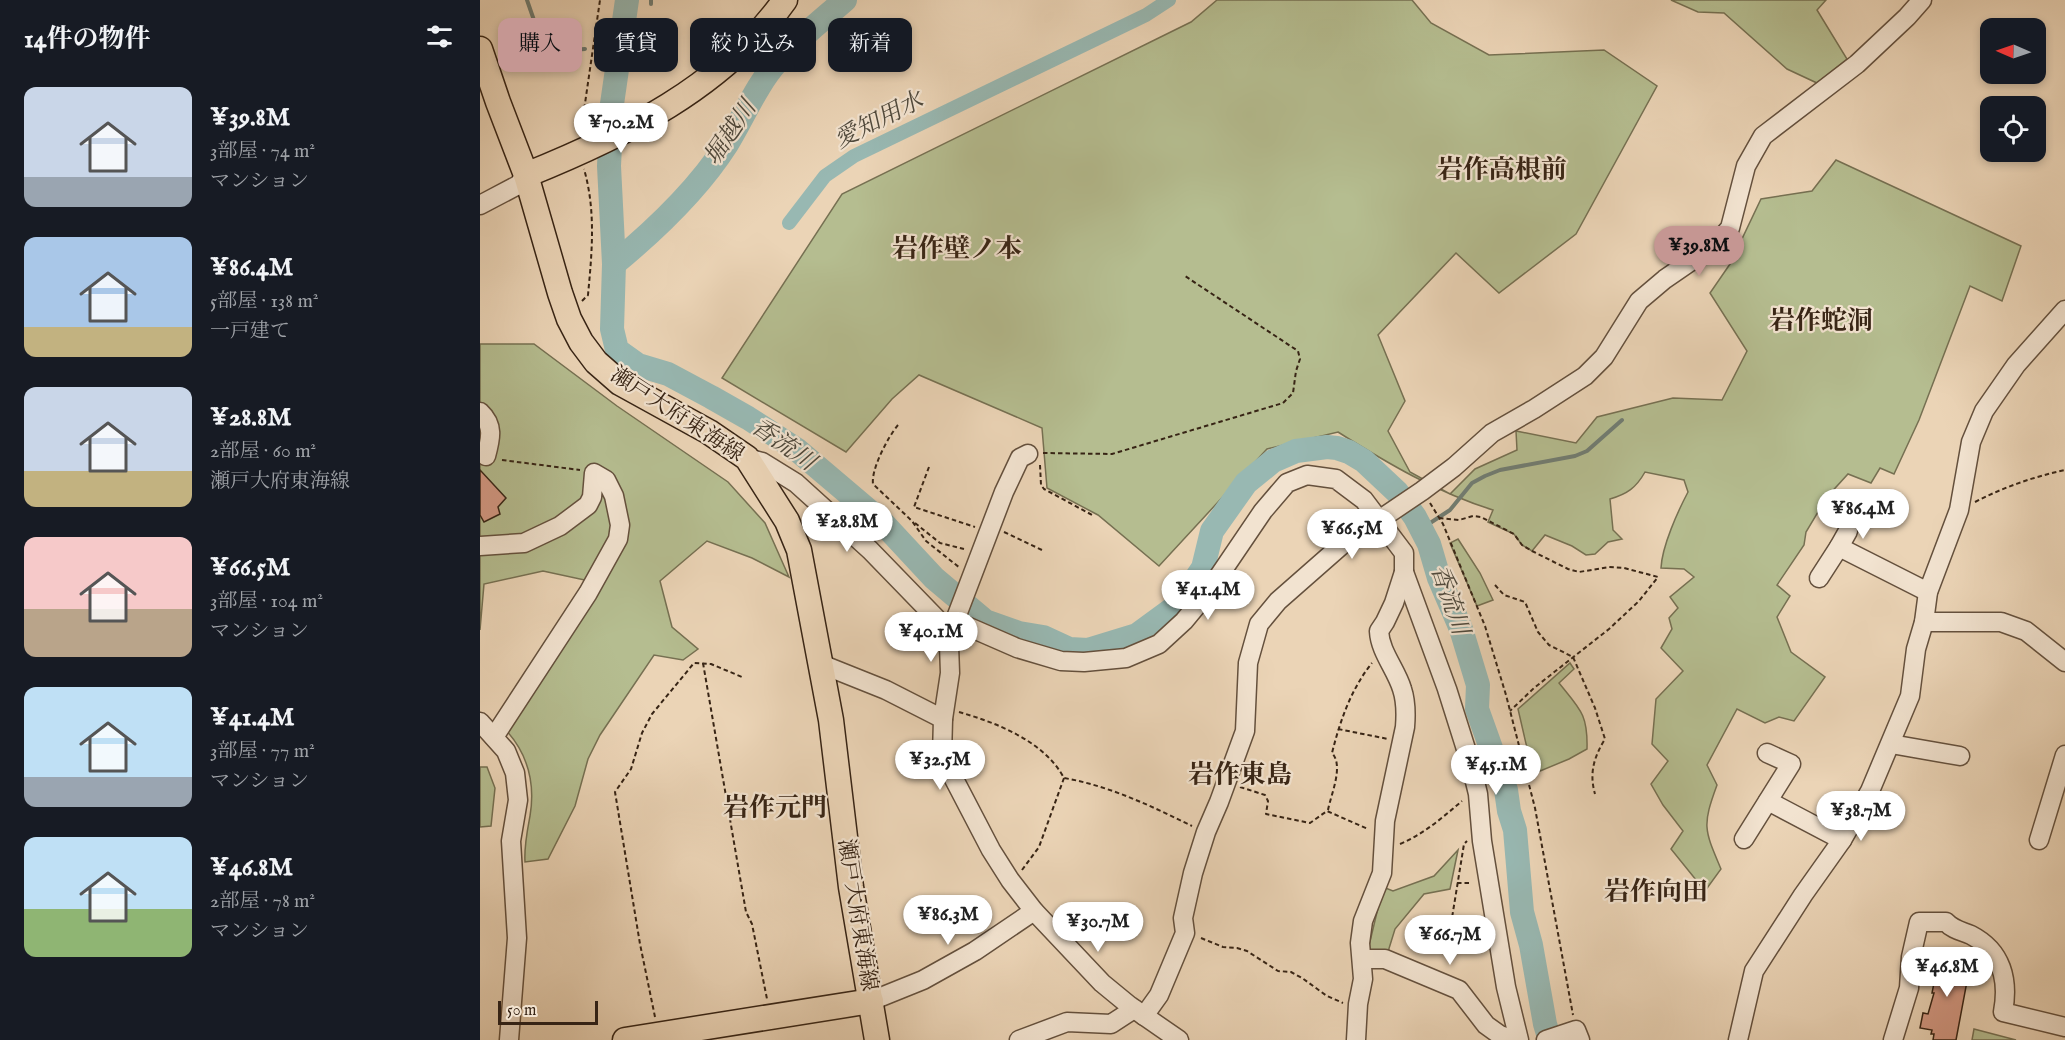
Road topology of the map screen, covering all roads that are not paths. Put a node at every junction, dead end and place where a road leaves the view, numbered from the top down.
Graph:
1 (784, 0) edge
2 (1922, 0) edge
3 (480, 49) edge
4 (526, 175) junction
5 (480, 205) edge
6 (2065, 310) edge
7 (480, 412) edge
8 (1034, 454) road end
9 (486, 456) road end
10 (747, 458) junction
11 (1380, 519) junction
12 (1848, 531) dead end
13 (480, 546) edge
14 (1839, 547) junction
15 (1404, 572) junction
16 (1819, 578) dead end
17 (1928, 592) junction
18 (955, 621) junction
19 (1923, 622) junction
20 (949, 645) junction
21 (2065, 662) edge
22 (821, 663) junction
23 (944, 713) junction
24 (480, 722) edge
25 (494, 737) junction
26 (1891, 744) junction
27 (1767, 753) dead end
28 (2065, 755) edge
29 (1960, 756) dead end
30 (1768, 801) junction
31 (1744, 839) dead end
32 (1842, 840) junction
33 (2039, 840) dead end
34 (1034, 911) junction
35 (1362, 959) junction
36 (871, 1000) junction
37 (1139, 1013) junction
38 (2065, 1027) edge
39 (1109, 1032) edge
40 (1578, 1035) edge
41 (657, 1037) edge
42 (509, 1040) edge
43 (625, 1040) edge
44 (877, 1040) edge
45 (1019, 1040) edge
46 (1179, 1040) edge
47 (1356, 1040) edge
48 (1517, 1040) edge
49 (1546, 1040) edge
50 (1738, 1040) edge
51 (1893, 1040) edge

1 - 4 main road
2 - 11 street
3 - 4 main road, 瀬戸大府東海線
4 - 5 street
4 - 10 main road, 瀬戸大府東海線
6 - 17 street
7 - 9 street
8 - 18 street
10 - 20 street
10 - 22 main road, 瀬戸大府東海線
11 - 15 street
11 - 18 street
11 - 37 street
12 - 14 street
13 - 25 street
14 - 16 street
14 - 17 street
15 - 35 street
15 - 48 street
17 - 19 street
18 - 20 street
19 - 21 street
19 - 26 street
20 - 23 street
22 - 23 street
22 - 36 main road, 瀬戸大府東海線
23 - 34 street
24 - 25 street
25 - 42 street
26 - 29 street
26 - 32 street
27 - 30 street
28 - 33 street
30 - 31 street
30 - 32 street
32 - 50 street
34 - 36 street
34 - 37 street
35 - 47 street
35 - 48 street
36 - 41 main road
36 - 44 main road, 瀬戸大府東海線
37 - 39 street
37 - 46 street
38 - 51 street
39 - 45 street
40 - 49 street
41 - 43 main road

